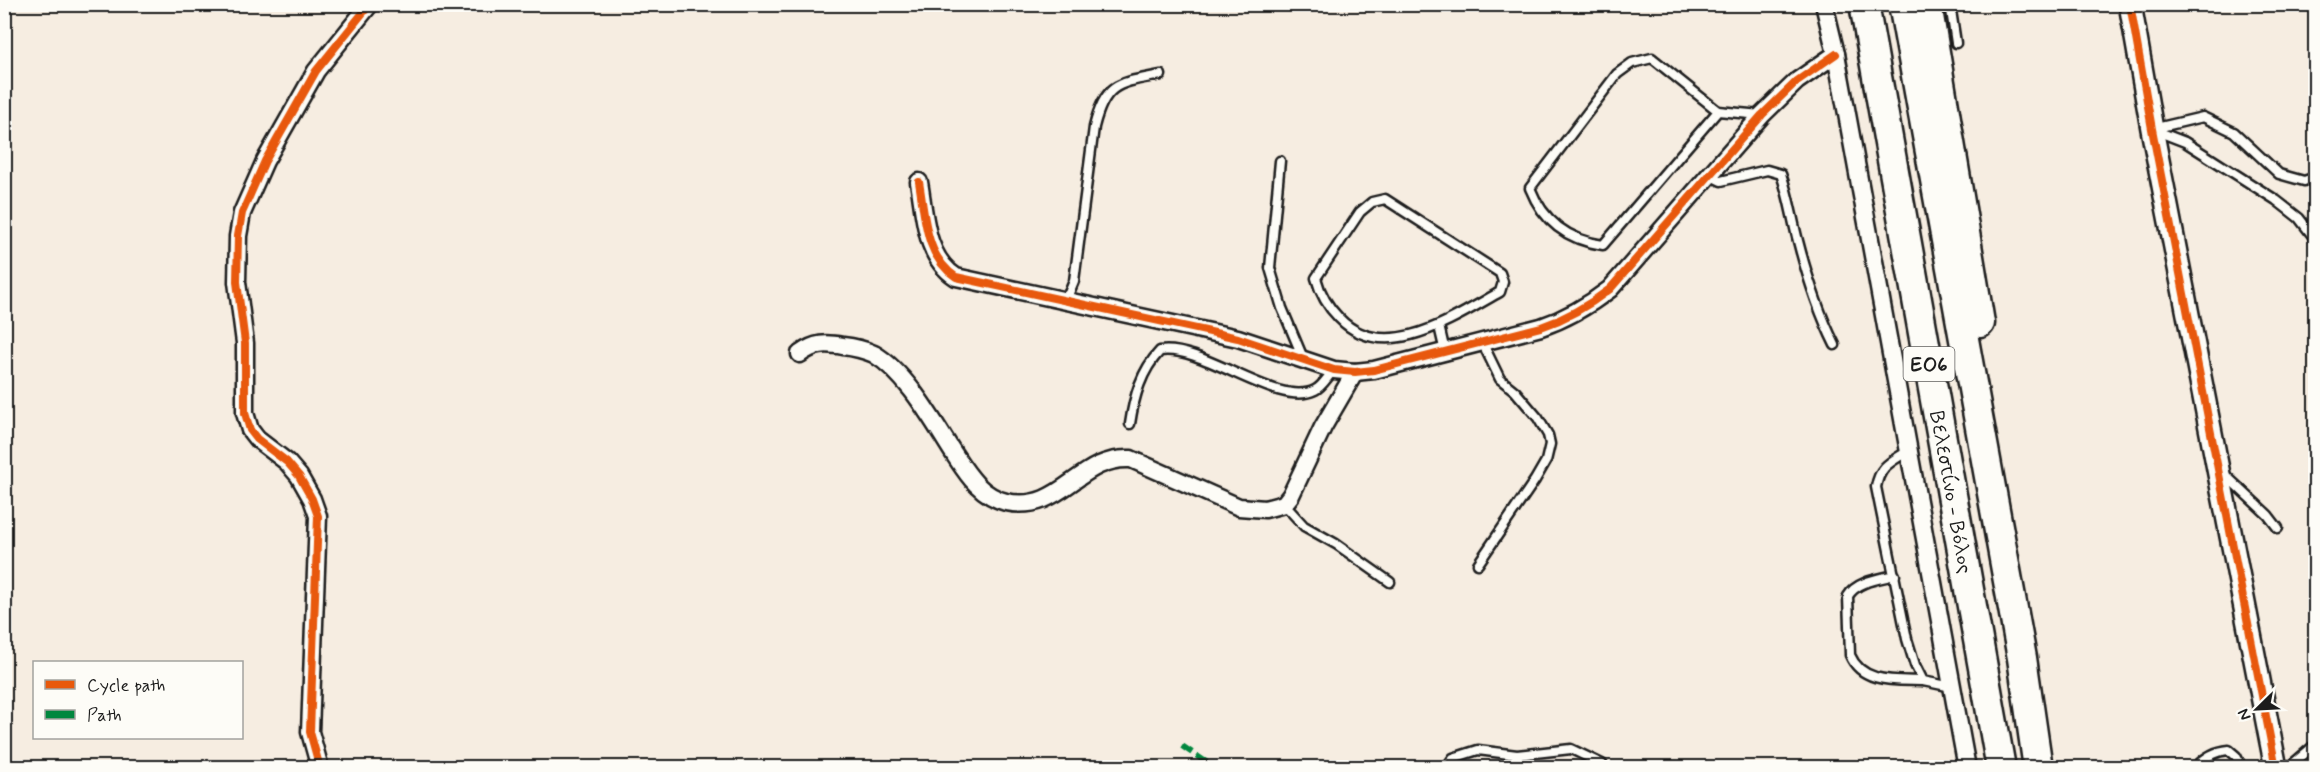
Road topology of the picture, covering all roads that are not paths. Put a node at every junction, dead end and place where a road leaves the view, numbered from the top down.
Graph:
1 (370, 4) edge
2 (1824, 4) edge
3 (1859, 4) edge
4 (1864, 4) edge
5 (1903, 4) edge
6 (1927, 4) edge
7 (1950, 4) edge
8 (2130, 4) edge
9 (1956, 43) dead end
10 (1836, 54) junction
11 (1873, 54) junction
12 (1161, 75) dead end
13 (1718, 111) junction
14 (1762, 115) junction
15 (2152, 129) junction
16 (1280, 161) dead end
17 (1708, 174) junction
18 (2316, 177) edge
19 (919, 182) dead end
20 (2316, 240) edge
21 (1062, 299) junction
22 (1439, 326) junction
23 (1482, 342) junction
24 (1835, 345) dead end
25 (1446, 352) junction
26 (800, 354) dead end
27 (1303, 358) junction
28 (1334, 370) junction
29 (1355, 372) junction
30 (1131, 424) dead end
31 (1908, 451) junction
32 (2219, 469) junction
33 (1284, 504) junction
34 (2278, 528) dead end
35 (1478, 564) dead end
36 (1895, 575) junction
37 (1390, 582) dead end
38 (2022, 658) junction
39 (1923, 681) junction
40 (1952, 687) junction
41 (2316, 744) edge
42 (320, 768) edge
43 (1446, 768) edge
44 (1604, 768) edge
45 (1967, 768) edge
46 (2001, 768) edge
47 (2038, 768) edge
48 (2195, 768) edge
49 (2242, 768) edge
50 (2276, 768) edge
51 (2288, 768) edge

1 - 42 street
2 - 10 street
3 - 11 highway
4 - 11 highway, Βελεστίνο - Βόλος / ΕΟ6
5 - 38 highway, Βελεστίνο - Βόλος / ΕΟ6
6 - 38 highway
7 - 9 lane
8 - 15 street
10 - 14 street
10 - 31 street
11 - 46 highway, Βελεστίνο - Βόλος / ΕΟ6
12 - 21 lane
13 - 13 lane
13 - 14 lane
14 - 17 street
15 - 18 lane
15 - 20 lane
15 - 32 street
16 - 27 lane
17 - 23 street
17 - 24 lane
19 - 21 street
21 - 27 street
22 - 22 lane
22 - 25 lane
23 - 25 street
23 - 35 lane
25 - 29 street
26 - 33 street
27 - 28 street
28 - 29 street
28 - 30 lane
29 - 33 street
31 - 36 lane
31 - 40 street
32 - 34 lane
32 - 50 street
33 - 37 lane
36 - 39 lane
36 - 39 lane
38 - 47 highway, Βελεστίνο - Βόλος / ΕΟ6
39 - 40 lane
40 - 45 street
41 - 51 lane
43 - 44 lane
48 - 49 lane

